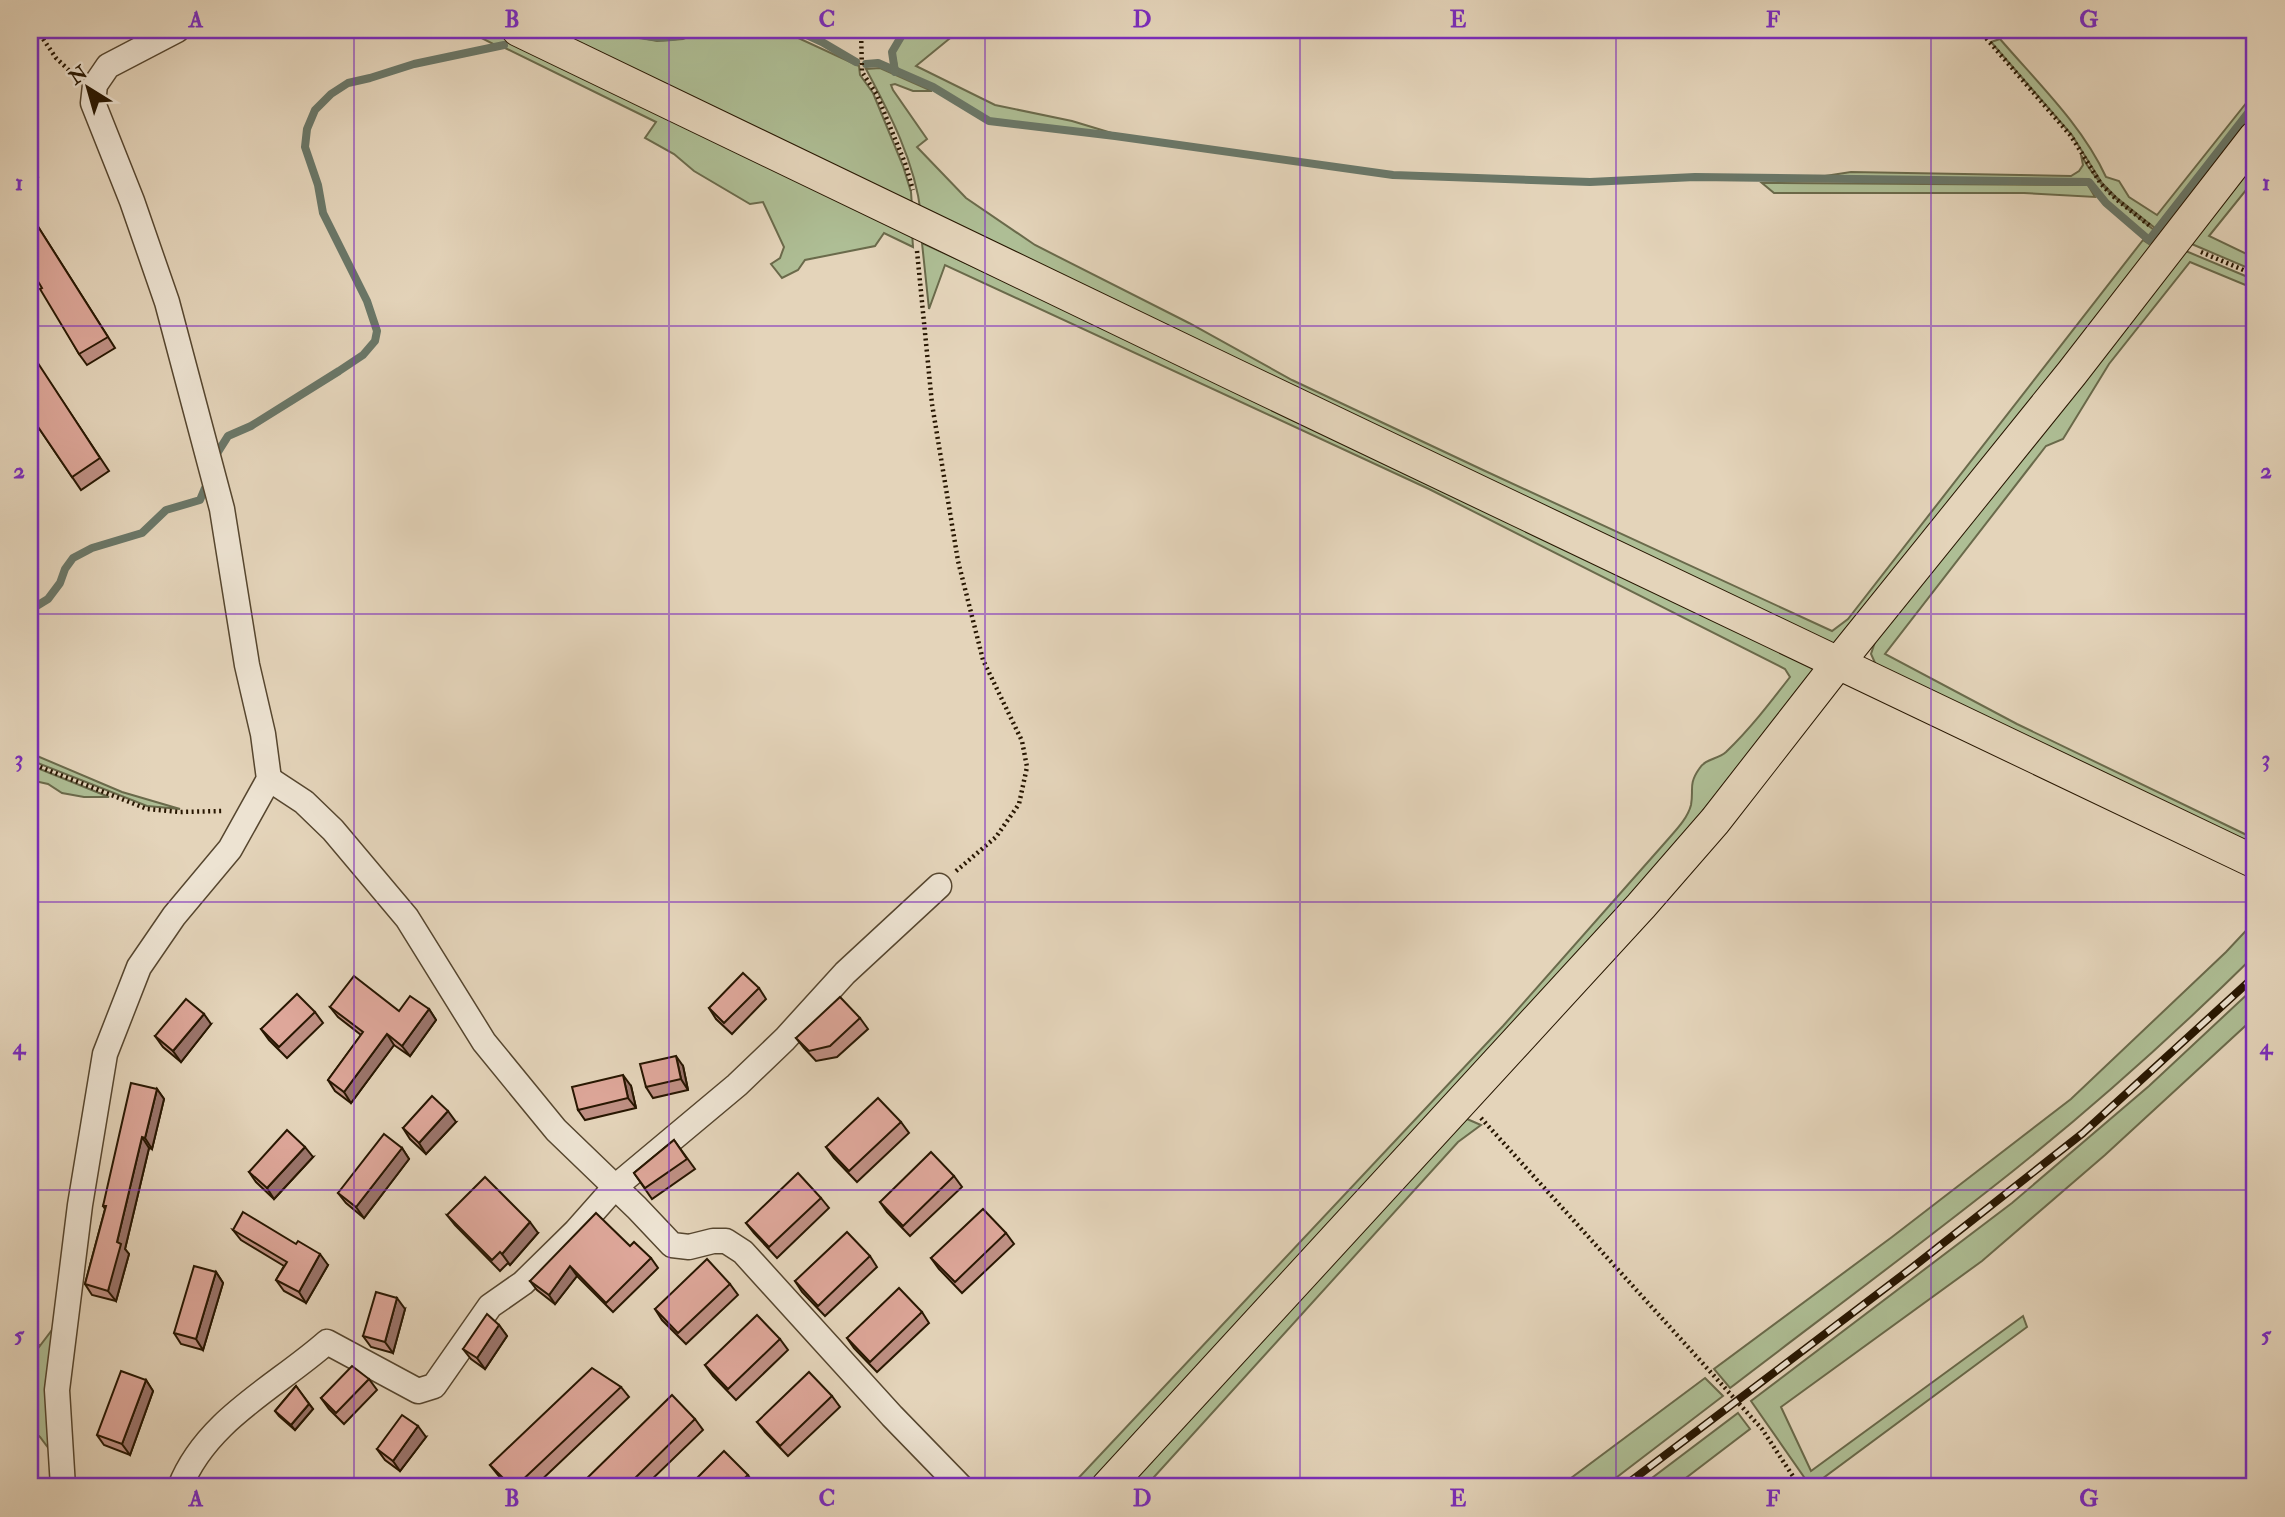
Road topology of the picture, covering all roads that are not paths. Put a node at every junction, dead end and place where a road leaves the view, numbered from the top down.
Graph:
1 (177, 30) edge
2 (518, 30) edge
3 (2255, 137) edge
4 (1839, 662) junction
5 (269, 779) junction
6 (2255, 862) edge
7 (939, 886) road end
8 (615, 1187) junction
9 (63, 1487) edge
10 (180, 1487) edge
11 (961, 1487) edge
12 (1107, 1487) edge

1 - 5 street
2 - 4 main road
3 - 4 main road
4 - 6 main road
4 - 12 main road
5 - 8 street
5 - 9 street
7 - 8 street
8 - 10 street
8 - 11 street

